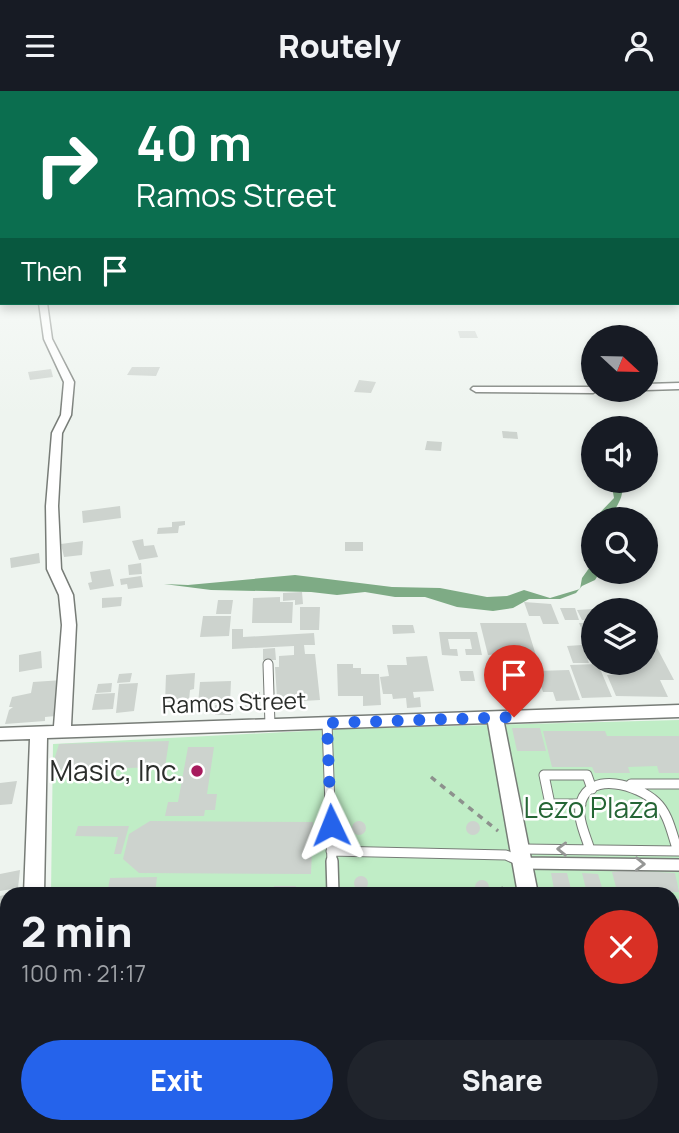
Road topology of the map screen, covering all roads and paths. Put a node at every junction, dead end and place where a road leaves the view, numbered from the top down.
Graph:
1 (45, 318) edge
2 (679, 386) edge
3 (658, 387) edge
4 (475, 389) dead end
5 (581, 390) edge
6 (268, 664) dead end
7 (679, 711) edge
8 (495, 717) junction
9 (327, 723) junction
10 (270, 725) junction
11 (62, 732) junction
12 (39, 733) junction
13 (0, 734) edge
14 (430, 777) dead end
15 (679, 783) edge
16 (620, 784) junction
17 (592, 789) junction
18 (581, 804) junction
19 (590, 850) junction
20 (331, 851) junction
21 (678, 851) edge
22 (516, 856) junction
23 (679, 865) edge
24 (34, 887) edge
25 (333, 887) edge
26 (526, 887) edge

1 - 11 street
2 - 3 street
4 - 5 street
6 - 10 lane
7 - 8 street, Ramos Street
8 - 9 street, Ramos Street
8 - 22 street
9 - 10 street, Ramos Street
9 - 20 lane
10 - 11 street, Ramos Street
11 - 12 street, Ramos Street
12 - 13 street, Ramos Street
12 - 24 street
14 - 22 path
15 - 16 lane
16 - 17 lane
16 - 21 lane
17 - 18 lane
17 - 18 lane
18 - 19 lane
19 - 21 lane
19 -> 22 lane
20 - 22 lane
20 - 25 lane
22 -> 23 lane
22 - 26 street

